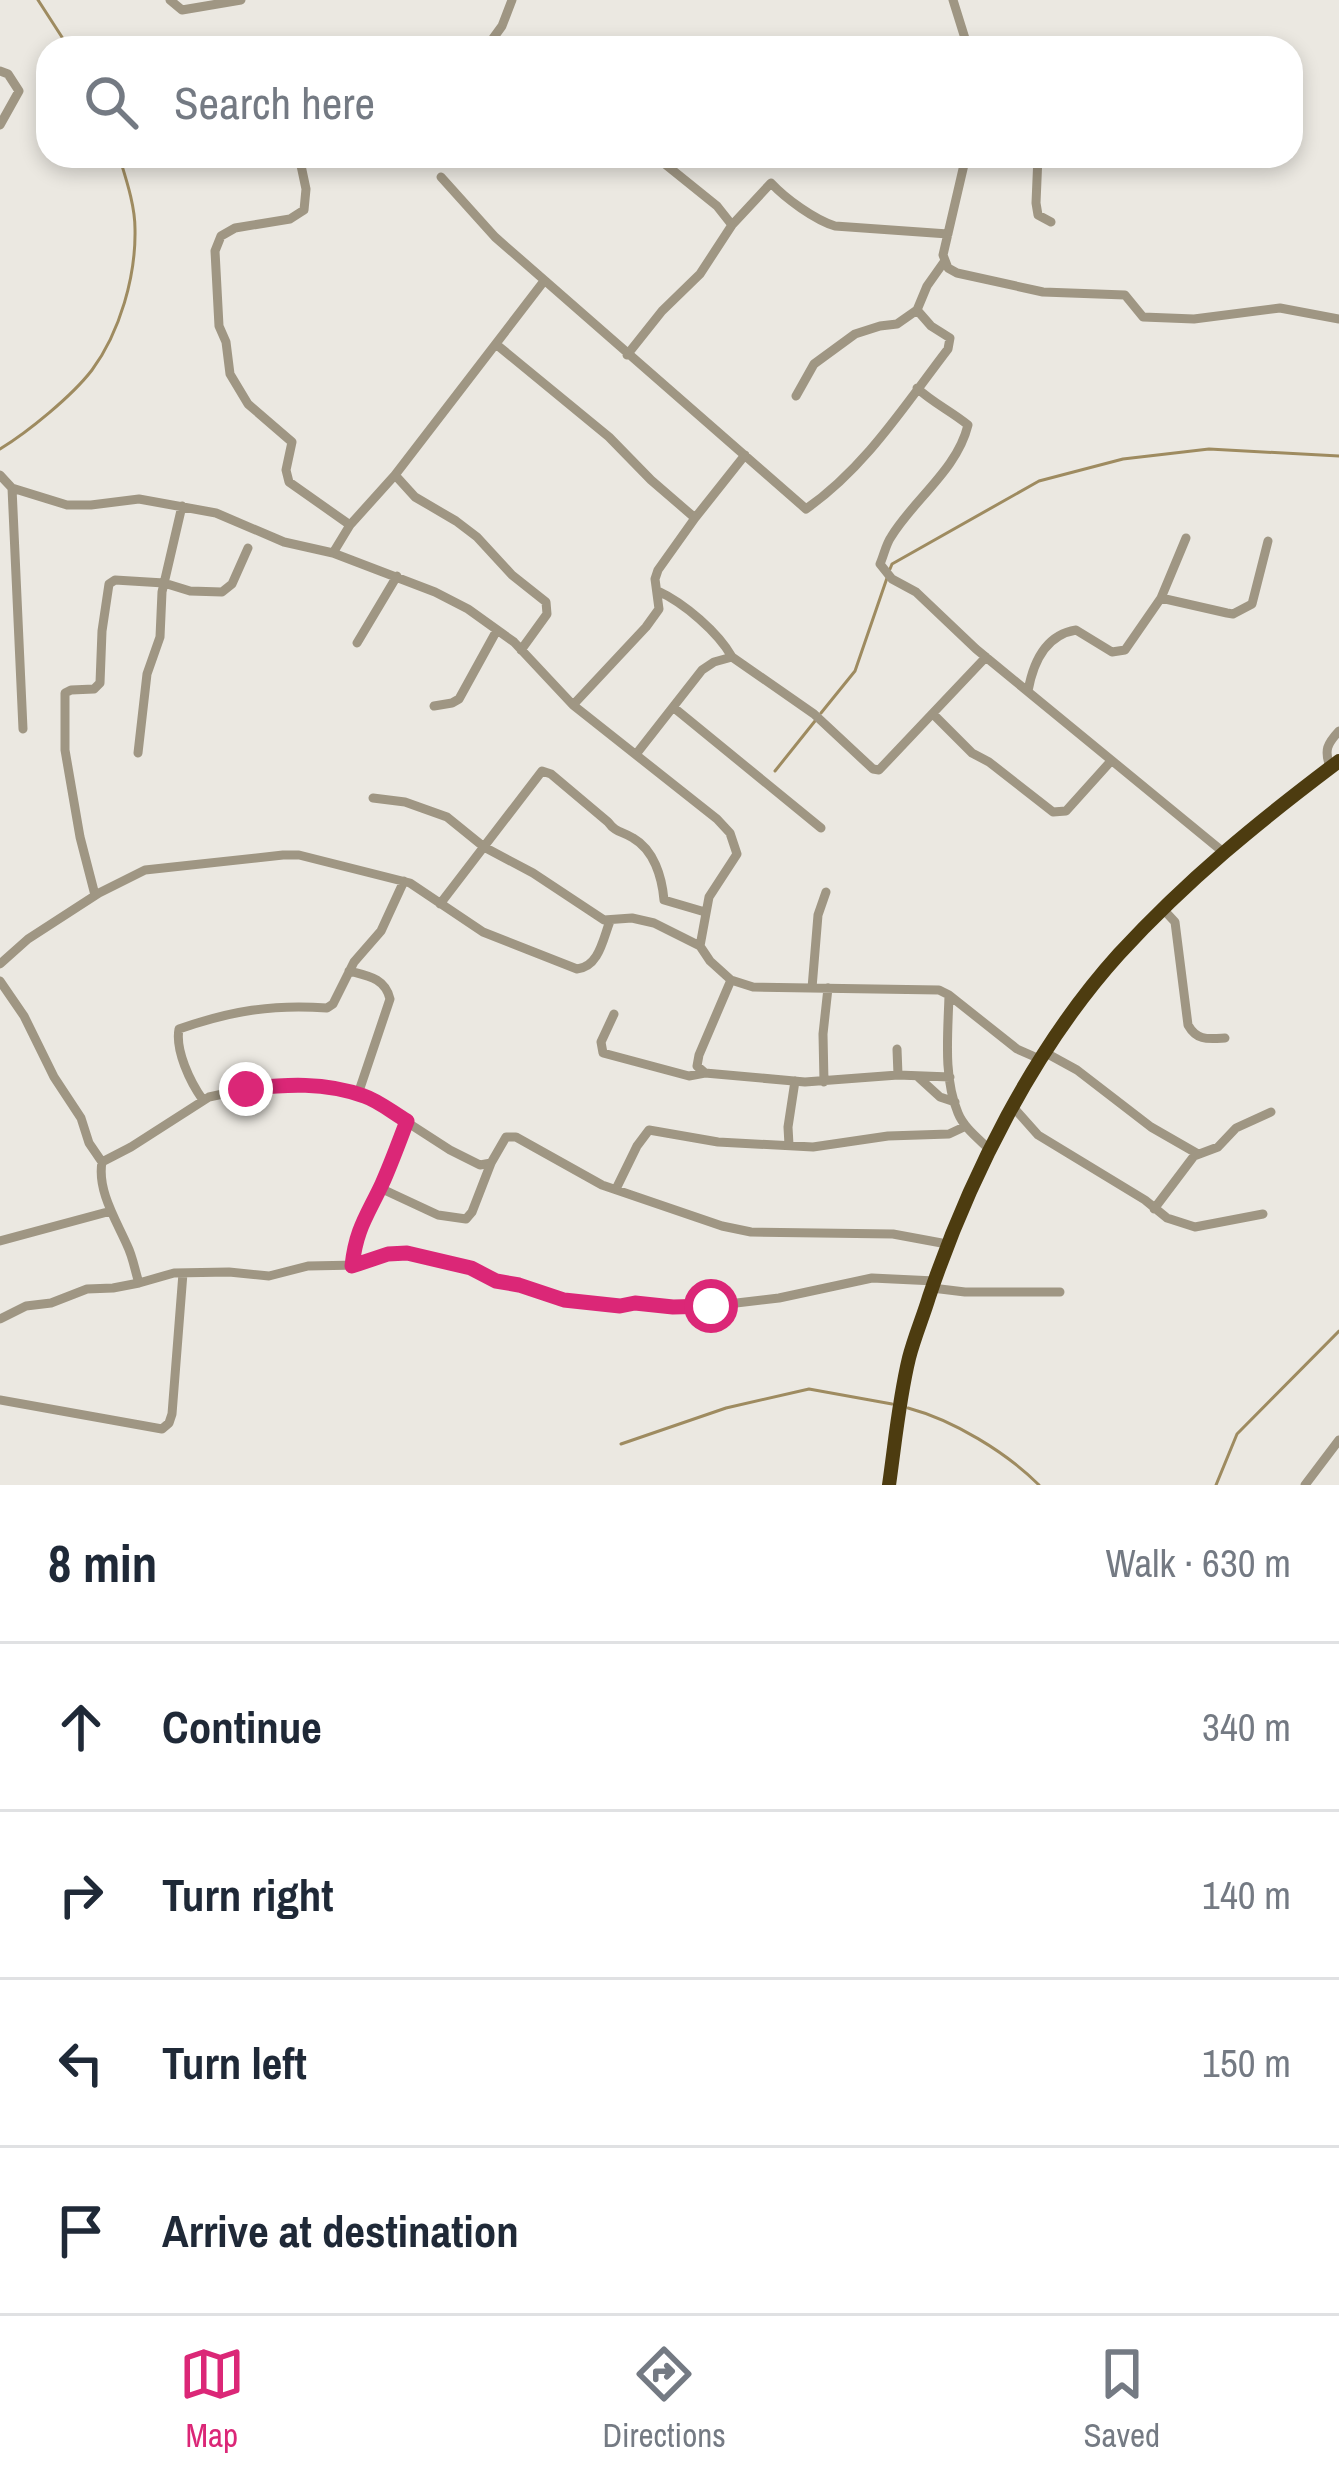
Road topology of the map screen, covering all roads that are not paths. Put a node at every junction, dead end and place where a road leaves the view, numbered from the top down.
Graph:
1 (170, 0) edge
2 (241, 0) edge
3 (512, 0) edge
4 (953, 0) edge
5 (495, 36) edge
6 (964, 36) edge
7 (0, 70) edge
8 (0, 125) edge
9 (302, 168) edge
10 (670, 168) edge
11 (963, 168) edge
12 (1037, 168) edge
13 (441, 177) dead end
14 (1051, 222) dead end
15 (733, 225) junction
16 (948, 234) junction
17 (944, 262) junction
18 (544, 281) junction
19 (917, 310) junction
20 (1339, 319) edge
21 (497, 345) junction
22 (627, 356) junction
23 (917, 388) junction
24 (796, 396) dead end
25 (745, 455) junction
26 (0, 475) edge
27 (395, 475) junction
28 (12, 488) junction
29 (182, 506) junction
30 (694, 518) junction
31 (350, 525) junction
32 (1186, 538) dead end
33 (1268, 541) dead end
34 (248, 548) dead end
35 (333, 553) junction
36 (397, 576) junction
37 (164, 583) junction
38 (658, 591) junction
39 (1161, 598) junction
40 (497, 630) junction
41 (356, 643) dead end
42 (521, 650) junction
43 (732, 657) junction
44 (986, 657) junction
45 (1028, 691) junction
46 (573, 705) junction
47 (434, 706) dead end
48 (673, 707) junction
49 (933, 714) junction
50 (23, 729) dead end
51 (1339, 731) edge
52 (138, 753) dead end
53 (637, 753) junction
54 (1112, 761) junction
55 (1335, 764) edge
56 (373, 798) dead end
57 (821, 828) dead end
58 (484, 847) junction
59 (1222, 851) junction
60 (404, 881) junction
61 (826, 892) dead end
62 (94, 895) junction
63 (440, 904) junction
64 (1163, 909) junction
65 (705, 912) junction
66 (610, 921) junction
67 (700, 946) junction
68 (0, 964) edge
69 (349, 971) junction
70 (731, 980) junction
71 (0, 982) edge
72 (812, 988) junction
73 (827, 988) junction
74 (949, 995) junction
75 (614, 1014) dead end
76 (1225, 1038) dead end
77 (897, 1049) dead end
78 (1044, 1056) junction
79 (705, 1073) junction
80 (898, 1076) junction
81 (917, 1076) junction
82 (937, 1076) junction
83 (950, 1077) junction
84 (795, 1081) junction
85 (824, 1082) junction
86 (931, 1090) junction
87 (358, 1094) junction
88 (202, 1100) junction
89 (955, 1102) junction
90 (1013, 1107) junction
91 (1271, 1112) dead end
92 (407, 1121) junction
93 (966, 1126) junction
94 (790, 1145) junction
95 (990, 1150) junction
96 (1198, 1154) junction
97 (102, 1162) junction
98 (491, 1163) junction
99 (380, 1188) junction
100 (616, 1189) junction
101 (1154, 1209) junction
102 (111, 1211) junction
103 (1263, 1214) dead end
104 (0, 1241) edge
105 (947, 1244) junction
106 (352, 1266) junction
107 (183, 1273) junction
108 (139, 1283) junction
109 (934, 1285) junction
110 (1060, 1292) dead end
111 (0, 1319) edge
112 (0, 1400) edge
113 (1339, 1440) edge
114 (889, 1485) edge
115 (1305, 1485) edge

1 - 2 street
3 - 5 street
4 - 6 street
7 - 8 street
9 - 31 street
10 - 15 street
11 - 16 street
12 - 14 street
13 - 18 street
15 - 16 street
15 - 22 street
16 - 17 street
17 - 19 street
17 - 20 street
18 - 21 street
18 - 22 street
19 - 23 street
19 - 24 street
21 - 27 street
21 - 30 street
22 - 25 street
23 - 25 street
23 - 44 street
25 - 30 street
26 - 28 street
27 - 31 street
27 - 42 street
28 - 29 street
28 - 50 street
29 - 35 street
29 - 37 street
30 - 38 street
31 - 35 street
32 - 39 street
33 - 39 street
34 - 37 street
35 - 36 street
36 - 40 street
36 - 41 street
37 - 52 street
37 - 62 street
38 - 43 street
38 - 46 street
39 - 45 street
40 - 42 street
40 - 47 street
42 - 46 street
43 - 48 street
43 - 49 street
44 - 45 street
44 - 49 street
45 - 54 street
46 - 53 street
48 - 53 street
48 - 57 street
49 - 54 street
51 - 55 street
53 - 65 street
54 - 59 street
55 - 59 highway
56 - 58 street
58 - 63 street
58 - 65 street
58 - 66 street
59 - 64 highway
60 - 62 street
60 - 63 street
60 - 69 street
61 - 72 street
62 - 68 street
63 - 66 street
64 - 76 street
64 - 78 highway
65 - 67 street
66 - 67 street
67 - 70 street
69 - 87 street
69 - 88 street
70 - 72 street
70 - 79 street
71 - 97 street
72 - 73 street
73 - 74 street
73 - 85 street
74 - 78 street
74 - 83 street
75 - 79 street
77 - 80 street
78 - 90 highway
78 - 96 street
79 - 84 street
80 - 81 street
80 - 85 street
81 - 82 street
81 - 86 street
82 - 83 street
82 - 86 street
83 - 89 street
84 - 85 street
84 - 94 street
86 - 89 street
87 - 88 street
87 - 92 street
88 - 97 street
89 - 93 street
90 - 95 highway
90 - 101 street
91 - 96 street
92 - 98 street
92 - 99 street
93 - 94 street
93 - 95 street
94 - 100 street
95 - 105 highway
96 - 101 street
97 - 102 street
98 - 99 street
98 - 100 street
99 - 106 street
100 - 105 street
101 - 103 street
102 - 104 street
102 - 108 street
105 - 109 highway
106 - 107 street
106 - 109 street
107 - 108 street
107 - 112 street
108 - 111 street
109 - 110 street
109 - 114 highway
113 - 115 street

